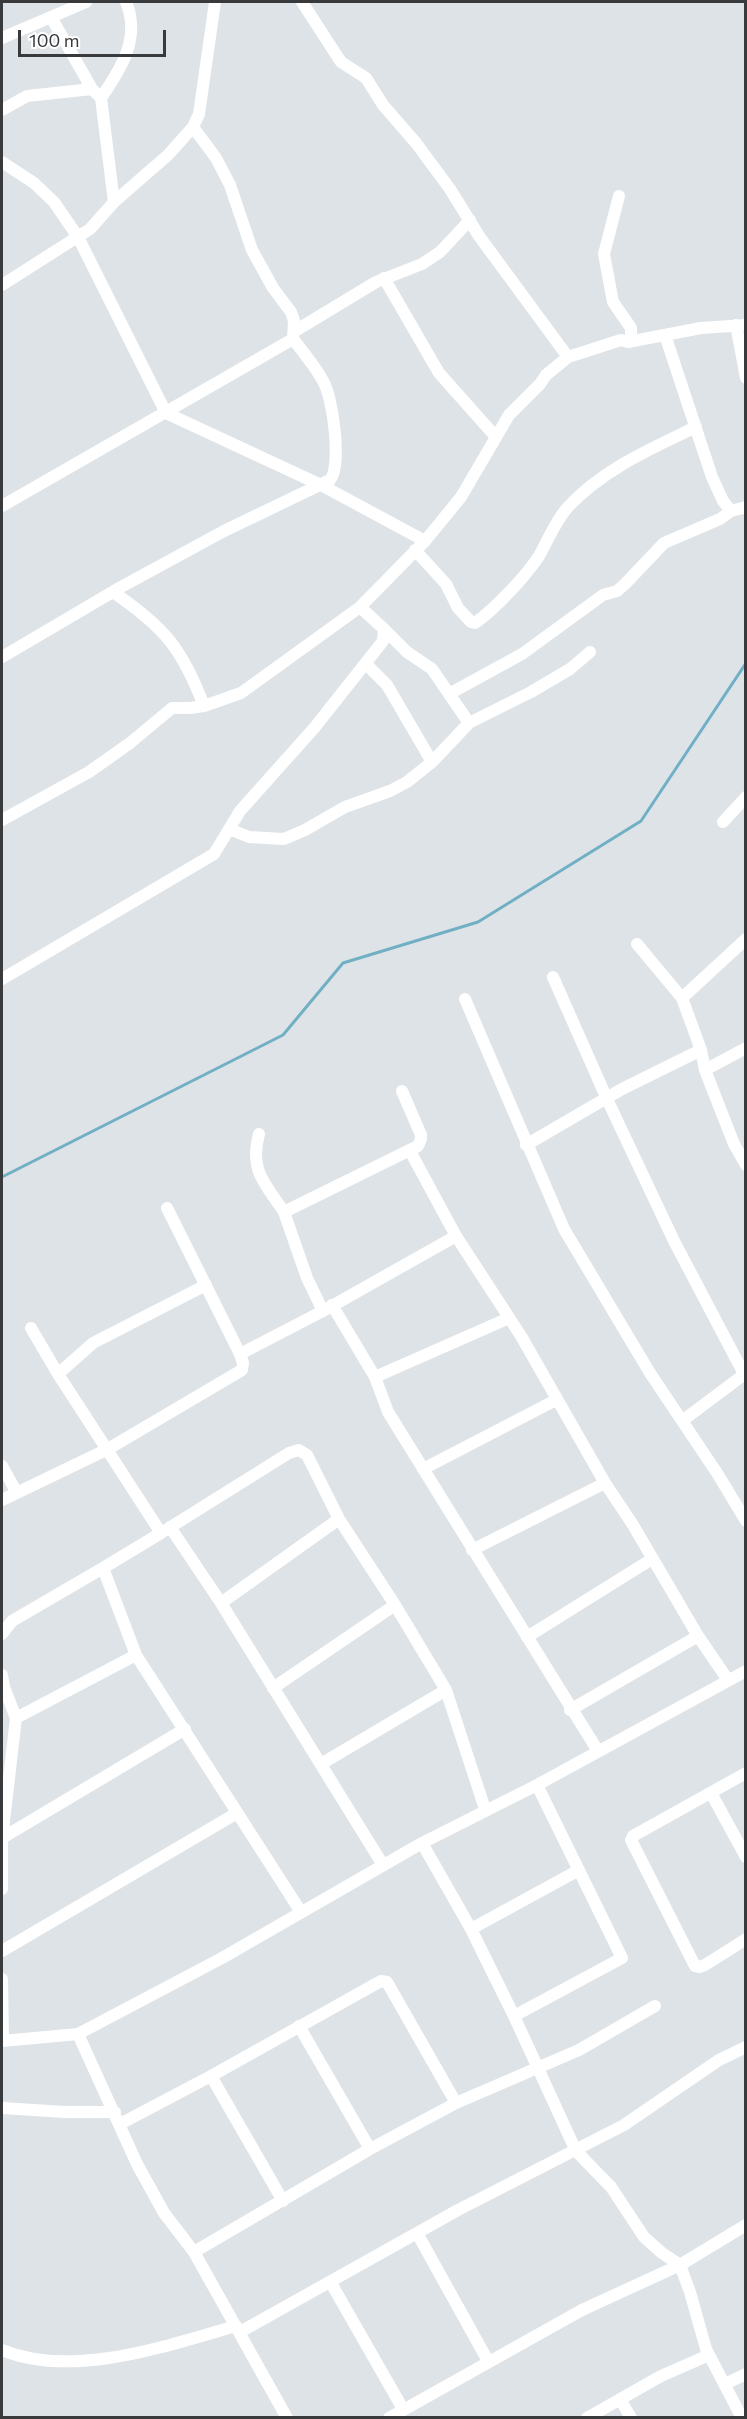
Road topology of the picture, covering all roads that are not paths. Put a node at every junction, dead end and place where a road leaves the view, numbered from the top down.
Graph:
1 (86, 2) edge
2 (126, 2) edge
3 (215, 2) edge
4 (302, 2) edge
5 (51, 17) junction
6 (2, 38) edge
7 (92, 89) junction
8 (101, 98) junction
9 (2, 110) edge
10 (193, 127) junction
11 (2, 162) edge
12 (619, 196) dead end
13 (114, 202) junction
14 (470, 220) junction
15 (78, 237) junction
16 (384, 278) junction
17 (2, 285) edge
18 (741, 325) edge
19 (294, 335) junction
20 (665, 335) junction
21 (628, 342) junction
22 (568, 357) junction
23 (746, 378) edge
24 (166, 413) junction
25 (696, 427) junction
26 (496, 437) junction
27 (321, 485) junction
28 (2, 506) edge
29 (746, 507) edge
30 (731, 511) junction
31 (425, 541) junction
32 (415, 550) junction
33 (113, 592) junction
34 (360, 608) junction
35 (384, 629) junction
36 (590, 652) dead end
37 (2, 657) edge
38 (366, 664) junction
39 (449, 694) junction
40 (204, 706) junction
41 (469, 723) junction
42 (432, 762) junction
43 (746, 797) edge
44 (2, 820) edge
45 (723, 822) dead end
46 (229, 830) junction
47 (746, 939) edge
48 (637, 944) dead end
49 (553, 977) dead end
50 (2, 979) edge
51 (681, 998) junction
52 (465, 999) dead end
53 (746, 1048) edge
54 (701, 1050) junction
55 (705, 1070) junction
56 (402, 1091) dead end
57 (607, 1099) junction
58 (259, 1134) dead end
59 (526, 1144) junction
60 (410, 1151) junction
61 (744, 1159) edge
62 (167, 1208) dead end
63 (284, 1212) junction
64 (456, 1236) junction
65 (206, 1285) junction
66 (328, 1308) junction
67 (509, 1318) junction
68 (31, 1328) dead end
69 (240, 1354) junction
70 (58, 1374) junction
71 (745, 1374) edge
72 (375, 1377) junction
73 (556, 1400) junction
74 (682, 1421) junction
75 (108, 1449) junction
76 (2, 1466) edge
77 (423, 1469) junction
78 (605, 1483) junction
79 (17, 1493) junction
80 (2, 1500) edge
81 (339, 1519) junction
82 (746, 1521) edge
83 (165, 1530) junction
84 (472, 1550) junction
85 (652, 1559) junction
86 (103, 1568) junction
87 (220, 1603) junction
88 (396, 1605) junction
89 (2, 1634) edge
90 (698, 1636) junction
91 (527, 1637) junction
92 (136, 1655) junction
93 (746, 1671) edge
94 (2, 1676) edge
95 (728, 1680) junction
96 (273, 1688) junction
97 (446, 1690) junction
98 (570, 1710) junction
99 (16, 1718) junction
100 (185, 1729) junction
101 (598, 1751) junction
102 (321, 1764) junction
103 (746, 1773) edge
104 (537, 1785) junction
105 (711, 1793) junction
106 (485, 1809) junction
107 (237, 1813) junction
108 (2, 1838) edge
109 (422, 1843) junction
110 (746, 1857) edge
111 (383, 1865) junction
112 (579, 1870) junction
113 (2, 1889) edge
114 (300, 1912) junction
115 (471, 1929) junction
116 (746, 1939) edge
117 (2, 1951) edge
118 (2, 1979) edge
119 (655, 2006) dead end
120 (514, 2016) junction
121 (299, 2026) junction
122 (78, 2034) junction
123 (2, 2041) edge
124 (746, 2047) edge
125 (538, 2069) junction
126 (211, 2076) junction
127 (456, 2103) junction
128 (2, 2108) edge
129 (117, 2118) junction
130 (370, 2149) junction
131 (576, 2151) junction
132 (284, 2201) junction
133 (746, 2225) edge
134 (417, 2233) junction
135 (194, 2252) junction
136 (680, 2265) junction
137 (330, 2283) junction
138 (238, 2329) junction
139 (2, 2350) edge
140 (709, 2355) junction
141 (488, 2361) junction
142 (746, 2374) edge
143 (724, 2384) junction
144 (620, 2399) junction
145 (403, 2409) junction
146 (288, 2418) edge
147 (389, 2418) edge
148 (587, 2418) edge
149 (631, 2418) edge
150 (742, 2418) edge

1 - 5 street
2 - 8 street
3 - 10 street
4 - 14 street
5 - 6 street
5 - 7 street
7 - 8 street
7 - 9 street
8 - 13 street
10 - 13 street
10 - 19 street
11 - 15 street
12 - 21 street
13 - 15 street
14 - 16 street
14 - 22 street
15 - 17 street
15 - 24 street
16 - 19 street
16 - 26 street
18 - 20 street
18 - 23 street
19 - 24 street
19 - 27 street
20 - 21 street
20 - 25 street
21 - 22 street
22 - 26 street
24 - 27 street
24 - 28 street
25 - 30 street
25 - 32 street
26 - 31 street
27 - 31 street
27 - 33 street
29 - 30 street
30 - 39 street
31 - 32 street
32 - 34 street
33 - 37 street
33 - 40 street
34 - 35 street
34 - 40 street
35 - 38 street
35 - 39 street
36 - 41 street
38 - 42 street
38 - 46 street
39 - 41 street
40 - 44 street
41 - 42 street
42 - 46 street
43 - 45 street
46 - 50 street
47 - 51 street
48 - 51 street
49 - 57 street
51 - 54 street
52 - 59 street
53 - 55 street
54 - 55 street
54 - 57 street
55 - 61 street
56 - 60 street
57 - 59 street
57 - 71 street
58 - 63 street
59 - 74 street
60 - 63 street
60 - 64 street
62 - 65 street
63 - 66 street
64 - 66 street
64 - 67 street
65 - 69 street
65 - 70 street
66 - 69 street
66 - 72 street
67 - 72 street
67 - 73 street
68 - 70 street
69 - 75 street
70 - 75 street
71 - 74 street
72 - 77 street
73 - 77 street
73 - 78 street
74 - 82 street
75 - 79 street
75 - 83 street
76 - 79 street
77 - 84 street
78 - 84 street
78 - 85 street
79 - 80 street
81 - 83 street
81 - 87 street
81 - 88 street
83 - 86 street
83 - 87 street
84 - 91 street
85 - 90 street
85 - 91 street
86 - 89 street
86 - 92 street
87 - 96 street
88 - 96 street
88 - 97 street
90 - 95 street
90 - 98 street
91 - 98 street
92 - 99 street
92 - 100 street
93 - 95 street
94 - 99 street
95 - 101 street
96 - 102 street
97 - 102 street
97 - 106 street
98 - 101 street
99 - 108 street
100 - 107 street
100 - 108 street
101 - 104 street
102 - 111 street
103 - 105 street
104 - 106 street
104 - 112 street
105 - 110 street
105 - 116 street
106 - 109 street
107 - 114 street
107 - 117 street
108 - 113 street
109 - 111 street
109 - 115 street
111 - 114 street
112 - 115 street
112 - 120 street
114 - 122 street
115 - 120 street
118 - 123 street
119 - 125 street
120 - 125 street
121 - 126 street
121 - 127 street
121 - 130 street
122 - 123 street
122 - 129 street
124 - 131 street
125 - 127 street
125 - 131 street
126 - 129 street
126 - 132 street
127 - 130 street
128 - 129 street
129 - 135 street
130 - 132 street
131 - 134 street
131 - 136 street
132 - 135 street
133 - 136 street
134 - 137 street
134 - 141 street
135 - 138 street
136 - 140 street
136 - 141 street
137 - 138 street
137 - 145 street
138 - 139 street
138 - 146 street
140 - 143 street
140 - 144 street
141 - 145 street
142 - 143 street
143 - 150 street
144 - 148 street
144 - 149 street
145 - 147 street

